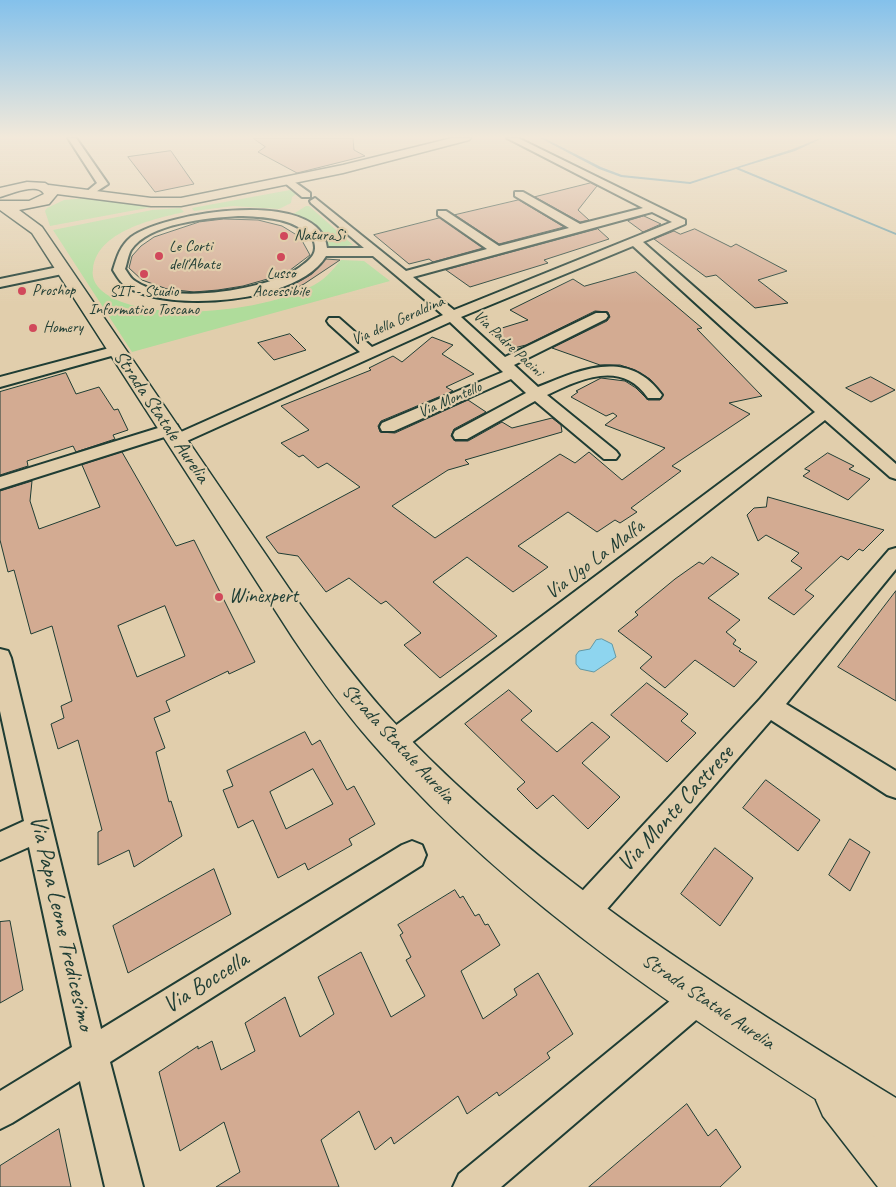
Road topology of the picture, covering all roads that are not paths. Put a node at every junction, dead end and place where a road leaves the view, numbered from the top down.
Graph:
1 (35, 193) edge
2 (86, 193) edge
3 (99, 193) edge
4 (222, 193) edge
5 (302, 193) edge
6 (624, 193) edge
7 (519, 194) dead end
8 (114, 196) junction
9 (1, 198) edge
10 (308, 199) junction
11 (42, 205) junction
12 (654, 208) junction
13 (442, 213) dead end
14 (280, 216) junction
15 (578, 228) junction
16 (635, 241) junction
17 (496, 250) junction
18 (321, 252) junction
19 (374, 252) junction
20 (63, 270) junction
21 (403, 276) junction
22 (0, 284) edge
23 (452, 316) junction
24 (601, 316) dead end
25 (334, 321) dead end
26 (117, 350) junction
27 (370, 353) junction
28 (508, 369) junction
29 (0, 382) edge
30 (536, 394) junction
31 (654, 395) dead end
32 (825, 412) junction
33 (388, 428) dead end
34 (174, 435) junction
35 (461, 435) dead end
36 (610, 455) dead end
37 (896, 472) edge
38 (0, 482) edge
39 (896, 555) edge
40 (0, 658) edge
41 (769, 706) junction
42 (392, 743) junction
43 (896, 786) edge
44 (40, 828) junction
45 (0, 846) edge
46 (412, 854) dead end
47 (583, 913) junction
48 (698, 998) junction
49 (91, 1055) junction
50 (821, 1077) junction
51 (0, 1111) edge
52 (896, 1124) edge
53 (896, 1172) edge
54 (124, 1187) edge
55 (472, 1187) edge

1 - 11 main road
2 - 11 main road
3 - 8 main road
4 - 8 main road
5 - 10 street, Via Padre Pacini
6 - 12 street
7 - 15 street
8 - 11 main road
9 - 11 main road, Strada Statale Aurelia
9 - 11 main road
10 - 14 street
10 - 19 street, Via Padre Pacini
11 - 20 main road, Strada Statale Aurelia
12 - 15 street
12 - 16 street, Via della Geraldina
13 - 17 street
14 - 18 street
14 - 18 street
15 - 17 street
16 - 23 street, Via della Geraldina
16 - 32 street
17 - 21 street
18 - 19 street
19 - 21 street, Via Padre Pacini
20 - 22 street
20 - 26 main road, Strada Statale Aurelia
21 - 23 street, Via Padre Pacini
23 - 27 street, Via della Geraldina
23 - 28 street, Via Padre Pacini
24 - 28 street, Via Montello
25 - 27 street
26 - 29 street
26 - 34 main road, Strada Statale Aurelia
27 - 34 street, Via della Geraldina
28 - 30 street, Via Padre Pacini
28 - 33 street, Via Montello
30 - 31 street
30 - 35 street
30 - 36 street, Via Padre Pacini
32 - 37 street
32 - 42 street, Via Ugo La Malfa
34 - 38 street, Via della Geraldina
34 - 42 main road, Strada Statale Aurelia
39 - 41 street, Via Monte Castrese
40 - 44 street, Via Papa Leone Tredicesimo
41 - 43 street
41 - 47 street, Via Monte Castrese
42 - 47 main road, Strada Statale Aurelia
44 - 45 street
44 - 49 street, Via Papa Leone Tredicesimo
46 - 49 street, Via Boccella
47 - 48 main road, Strada Statale Aurelia
48 - 50 main road, Strada Statale Aurelia
48 - 55 street
49 - 51 street, Via Boccella
49 - 54 street, Via Papa Leone Tredicesimo
50 - 52 main road, Strada Statale Aurelia
50 - 53 main road

